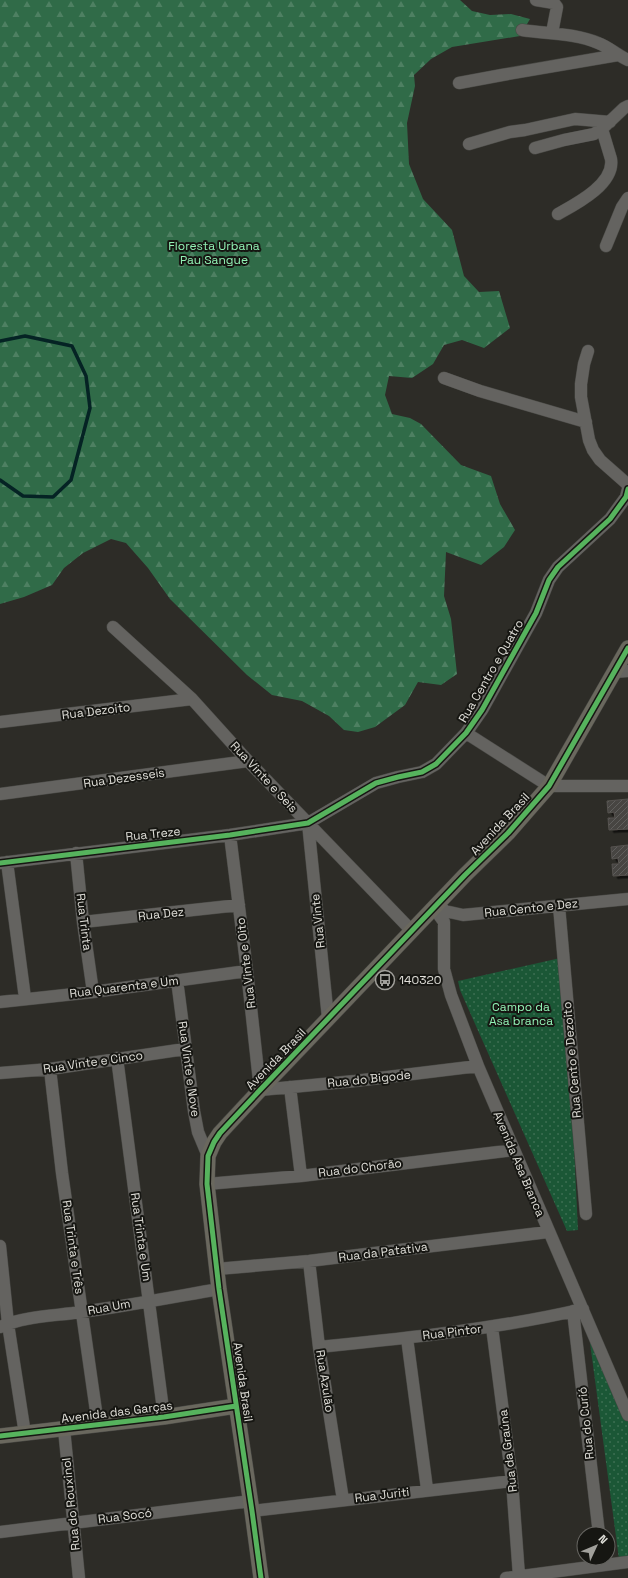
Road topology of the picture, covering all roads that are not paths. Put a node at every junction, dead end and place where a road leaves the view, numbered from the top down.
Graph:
1 (536, 0) edge
2 (522, 30) dead end
3 (552, 33) junction
4 (623, 58) edge
5 (459, 83) dead end
6 (628, 106) edge
7 (606, 126) junction
8 (469, 144) dead end
9 (535, 148) dead end
10 (628, 198) edge
11 (558, 214) dead end
12 (606, 246) dead end
13 (588, 351) dead end
14 (444, 378) dead end
15 (586, 422) junction
16 (628, 486) edge
17 (628, 489) edge
18 (113, 627) dead end
19 (628, 648) edge
20 (621, 672) edge
21 (192, 699) junction
22 (0, 722) edge
23 (466, 733) junction
24 (248, 761) junction
25 (549, 786) junction
26 (628, 786) edge
27 (0, 794) edge
28 (308, 824) junction
29 (230, 835) junction
30 (76, 853) junction
31 (4, 862) edge
32 (628, 899) edge
33 (238, 905) junction
34 (436, 906) junction
35 (559, 906) junction
36 (83, 922) junction
37 (412, 931) junction
38 (247, 971) junction
39 (177, 980) junction
40 (93, 992) junction
41 (24, 998) junction
42 (0, 1002) edge
43 (328, 1018) junction
44 (185, 1049) junction
45 (117, 1058) junction
46 (478, 1066) junction
47 (50, 1069) junction
48 (0, 1073) edge
49 (290, 1087) junction
50 (260, 1090) junction
51 (514, 1150) junction
52 (208, 1156) junction
53 (301, 1176) junction
54 (207, 1184) junction
55 (586, 1214) dead end
56 (548, 1232) junction
57 (0, 1246) edge
58 (309, 1261) junction
59 (217, 1269) junction
60 (219, 1289) junction
61 (150, 1300) junction
62 (578, 1310) junction
63 (81, 1312) junction
64 (4, 1325) edge
65 (492, 1327) junction
66 (407, 1338) junction
67 (319, 1347) junction
68 (236, 1406) junction
69 (628, 1415) edge
70 (164, 1417) junction
71 (98, 1425) junction
72 (64, 1429) junction
73 (25, 1434) junction
74 (0, 1436) edge
75 (512, 1481) junction
76 (427, 1489) junction
77 (343, 1500) junction
78 (251, 1506) junction
79 (73, 1523) junction
80 (598, 1526) edge
81 (0, 1532) edge
82 (616, 1562) edge
83 (628, 1562) edge
84 (578, 1566) edge
85 (519, 1576) junction
86 (79, 1578) edge
87 (261, 1578) edge
88 (506, 1578) edge

1 - 3 street
2 - 3 street
3 - 4 street
4 - 5 street
6 - 7 street
7 - 8 street
7 - 9 street
7 - 11 street
10 - 12 street
13 - 15 street
14 - 15 street
15 - 16 street
17 - 23 street, Rua Centro e Quatro
18 - 21 street, Rua Vinte e Seis
19 - 20 main road, Avenida Brasil
20 - 25 main road, Avenida Brasil
21 - 22 street, Rua Dezoito
21 - 24 street, Rua Vinte e Seis
23 - 25 street
23 - 28 street, Rua Centro e Quatro
24 - 27 street, Rua Dezesseis
24 - 28 street, Rua Vinte e Seis
25 - 26 street
25 - 34 main road, Avenida Brasil
28 - 29 street, Rua Treze
28 - 37 street, Rua Vinte e Seis
28 - 43 street, Rua Vinte
29 - 30 street, Rua Treze
29 - 33 street, Rua Vinte e Oito
30 - 31 street, Rua Treze
30 - 36 street, Rua Trinta
31 - 41 street
32 - 35 street, Rua Cento e Dez
33 - 36 street, Rua Dez
33 - 38 street, Rua Vinte e Oito
34 - 35 street, Rua Cento e Dez
34 - 37 main road, Avenida Brasil
34 - 46 street, Avenida Asa Branca
35 - 55 street, Rua Cento e Dezoito
36 - 40 street, Rua Trinta
37 - 43 main road, Avenida Brasil
38 - 39 street, Rua Quarenta e Um
38 - 50 street, Rua Vinte e Oito
39 - 40 street, Rua Quarenta e Um
39 - 44 street, Rua Vinte e Nove
40 - 41 street, Rua Quarenta e Um
41 - 42 street, Rua Quarenta e Um
43 - 50 main road, Avenida Brasil
44 - 45 street, Rua Vinte e Cinco
44 - 52 street, Rua Vinte e Nove
45 - 47 street, Rua Vinte e Cinco
45 - 61 street, Rua Trinta e Um
46 - 49 street, Rua do Bigode
46 - 51 street, Avenida Asa Branca
47 - 48 street, Rua Vinte e Cinco
47 - 63 street, Rua Trinta e Três
49 - 50 street, Rua do Bigode
49 - 53 street
50 - 52 main road, Avenida Brasil
51 - 53 street, Rua do Chorão
51 - 56 street, Avenida Asa Branca
52 - 54 main road, Avenida Brasil
53 - 54 street, Rua do Chorão
54 - 59 main road, Avenida Brasil
56 - 58 street, Rua da Patativa
56 - 62 street, Avenida Asa Branca
57 - 64 street
58 - 59 street, Rua da Patativa
58 - 67 street, Rua Azulão
59 - 60 main road, Avenida Brasil
60 - 61 street, Rua Um
60 - 68 main road, Avenida Brasil
61 - 63 street, Rua Um
61 - 70 street, Rua Trinta e Um
62 - 65 street, Rua Pintor
62 - 69 street, Avenida Asa Branca
62 - 80 street, Rua do Curió
63 - 64 street, Rua Um
63 - 71 street, Rua Trinta e Três
64 - 73 street
65 - 66 street, Rua Pintor
65 - 75 street, Rua da Graúna
66 - 67 street, Rua Pintor
66 - 76 street
67 - 77 street, Rua Azulão
68 - 70 main road, Avenida das Garças
68 - 78 main road, Avenida Brasil
70 - 71 main road, Avenida das Garças
71 - 72 main road, Avenida das Garças
72 - 73 main road, Avenida das Garças
72 - 79 street, Rua do Rouxinol
73 - 74 main road, Avenida das Garças
75 - 76 street, Rua Juriti
75 - 85 street, Rua da Graúna
76 - 77 street, Rua Juriti
77 - 78 street, Rua Juriti
78 - 79 street, Rua Socó
78 - 87 main road, Avenida Brasil
79 - 81 street, Rua Socó
79 - 86 street, Rua do Rouxinol
82 - 83 street
84 - 85 street
85 - 88 street

